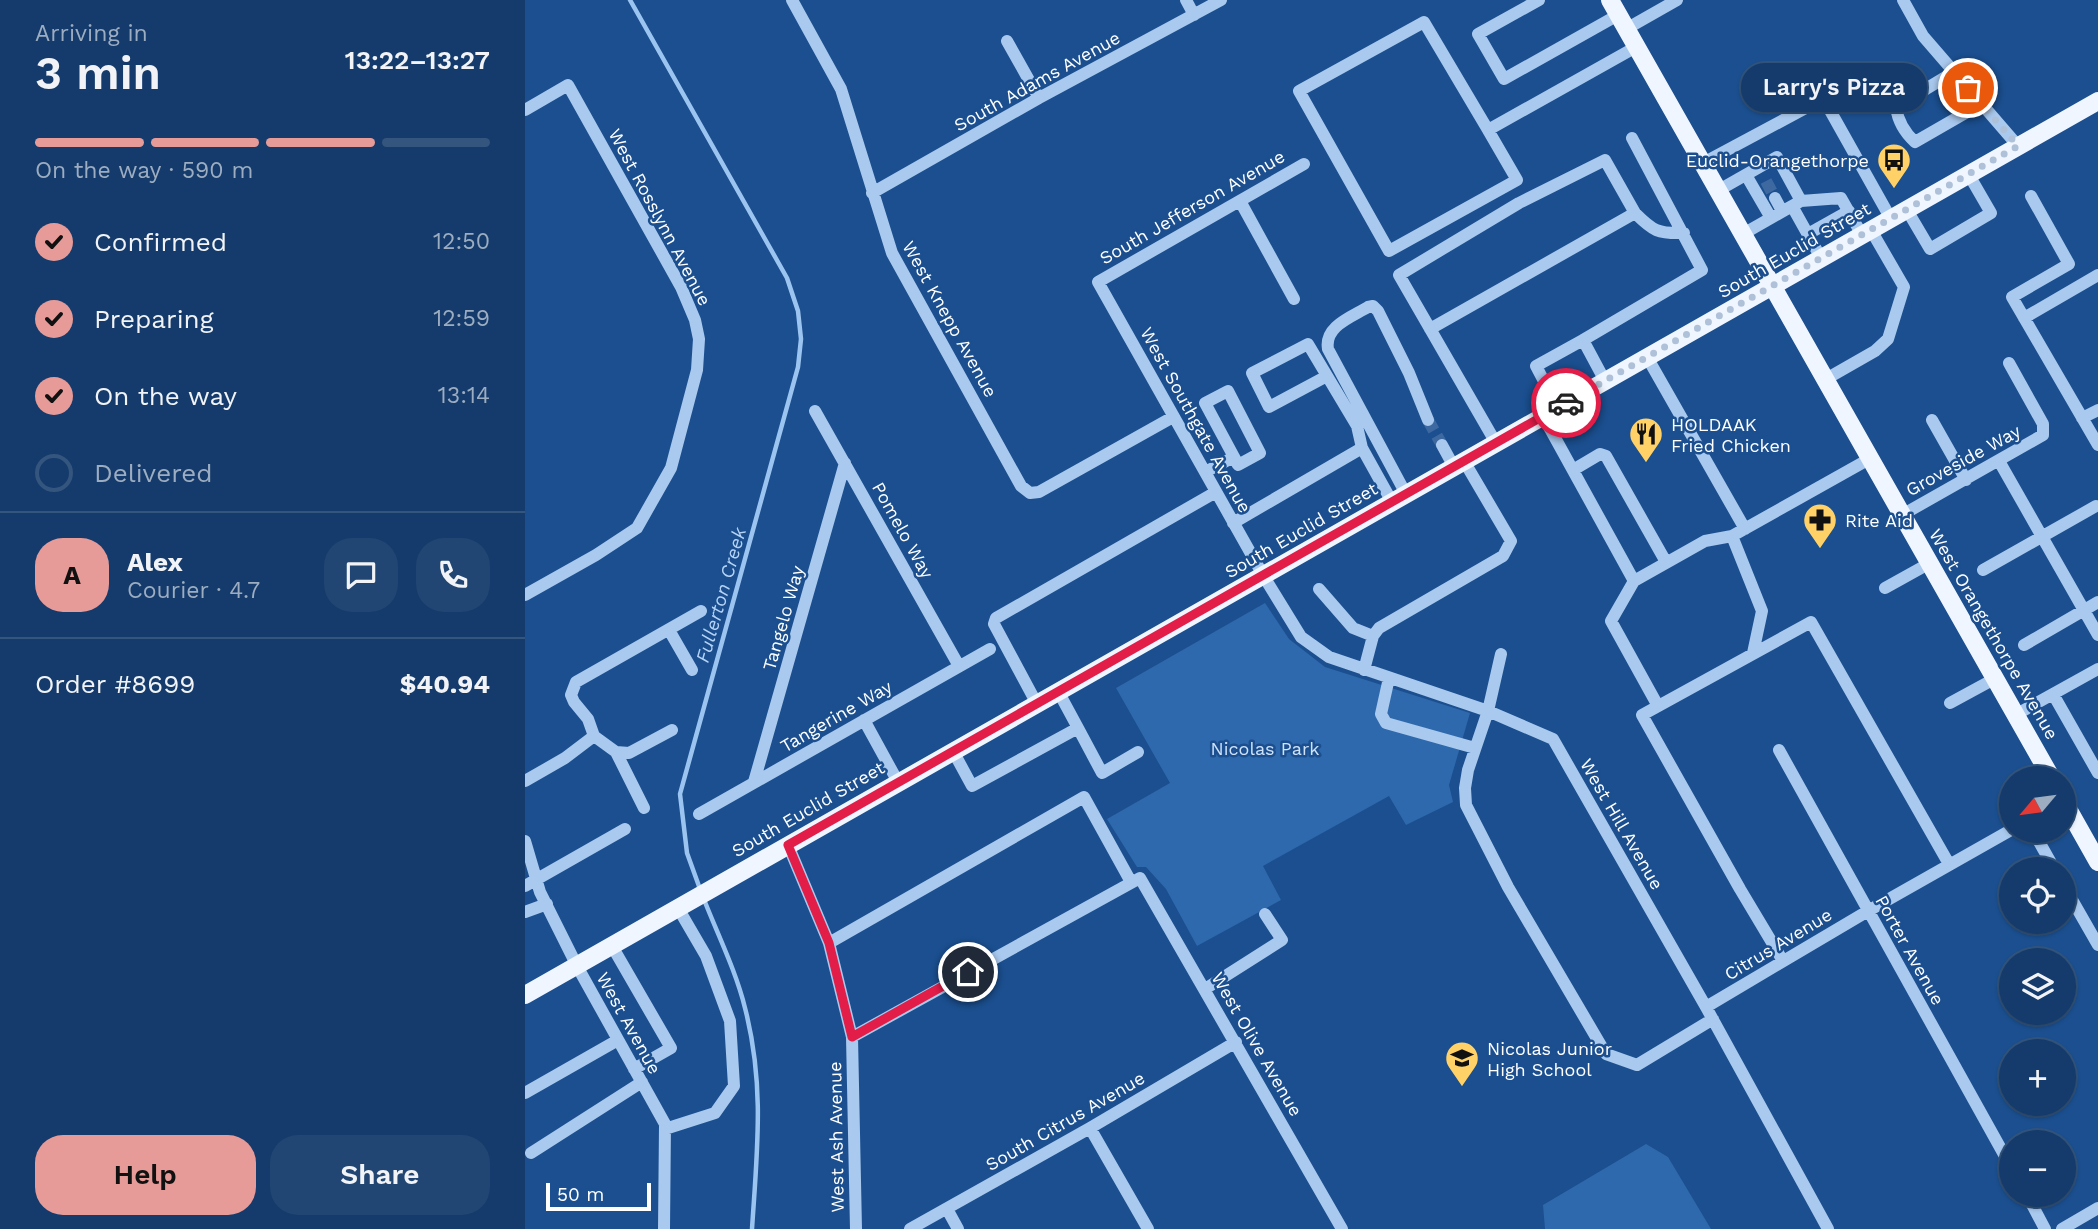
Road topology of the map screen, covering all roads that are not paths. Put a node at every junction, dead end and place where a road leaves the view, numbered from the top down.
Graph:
1 (792, 0) edge
2 (1186, 0) edge
3 (1221, 0) edge
4 (1539, 0) edge
5 (1677, 0) edge
6 (1903, 0) edge
7 (1194, 15) junction
8 (1618, 15) edge
9 (1007, 41) dead end
10 (1636, 47) junction
11 (1954, 72) junction
12 (1039, 99) junction
13 (2098, 101) edge
14 (1981, 104) junction
15 (525, 110) edge
16 (1488, 130) junction
17 (1632, 138) dead end
18 (2018, 146) junction
19 (1703, 163) junction
20 (1304, 164) dead end
21 (1752, 171) junction
22 (1969, 175) junction
23 (1766, 181) tunnel mouth
24 (1719, 190) junction
25 (872, 193) junction
26 (2031, 196) dead end
27 (1775, 198) tunnel mouth
28 (1240, 201) junction
29 (1786, 209) junction
30 (1907, 209) junction
31 (1849, 211) junction
32 (1635, 213) junction
33 (1891, 219) junction
34 (1684, 233) junction
35 (1744, 233) junction
36 (1866, 233) junction
37 (1808, 234) junction
38 (1821, 258) junction
39 (2098, 275) edge
40 (1098, 282) joint
41 (1773, 286) junction
42 (1294, 299) dead end
43 (2024, 318) junction
44 (1430, 329) junction
45 (1583, 340) junction
46 (1647, 357) junction
47 (2009, 363) dead end
48 (1327, 376) junction
49 (1826, 379) junction
50 (1605, 381) junction
51 (2098, 410) edge
52 (815, 411) dead end
53 (1551, 412) junction
54 (1173, 417) junction
55 (2083, 418) junction
56 (1429, 420) tunnel mouth
57 (1932, 420) dead end
58 (1496, 443) junction
59 (1442, 445) tunnel mouth
60 (2098, 445) edge
61 (1362, 448) junction
62 (1234, 457) junction
63 (1871, 458) junction
64 (1999, 461) junction
65 (845, 463) junction
66 (1459, 464) junction
67 (1573, 470) junction
68 (1205, 472) junction
69 (1966, 480) junction
70 (1216, 492) junction
71 (1399, 498) junction
72 (2096, 506) dead end
73 (1902, 514) junction
74 (1233, 523) junction
75 (1745, 529) junction
76 (1732, 536) junction
77 (2042, 537) junction
78 (1666, 562) junction
79 (1930, 563) junction
80 (1983, 570) dead end
81 (1263, 575) junction
82 (1634, 581) junction
83 (1885, 588) dead end
84 (1319, 589) dead end
85 (525, 596) edge
86 (2098, 602) edge
87 (2084, 610) junction
88 (701, 611) dead end
89 (669, 630) junction
90 (2098, 635) edge
91 (1373, 636) junction
92 (2024, 645) dead end
93 (990, 649) dead end
94 (1753, 653) junction
95 (1501, 654) dead end
96 (959, 666) junction
97 (2098, 669) edge
98 (692, 670) dead end
99 (1364, 670) junction
100 (1389, 678) junction
101 (1996, 678) junction
102 (1058, 691) junction
103 (2053, 694) junction
104 (1950, 703) dead end
105 (1037, 704) junction
106 (1658, 706) junction
107 (1488, 711) junction
108 (2017, 714) junction
109 (864, 720) junction
110 (1078, 728) junction
111 (671, 730) dead end
112 (594, 736) junction
113 (1475, 748) junction
114 (1779, 750) dead end
115 (953, 751) junction
116 (616, 752) junction
117 (1138, 752) dead end
118 (2045, 766) edge
119 (2098, 773) edge
120 (525, 781) edge
121 (754, 782) junction
122 (898, 782) junction
123 (644, 808) dead end
124 (699, 814) dead end
125 (2076, 823) edge
126 (625, 829) dead end
127 (1999, 837) edge
128 (525, 841) edge
129 (788, 845) junction
130 (2098, 862) edge
131 (1949, 864) junction
132 (537, 879) junction
133 (1136, 880) junction
134 (525, 886) edge
135 (547, 904) junction
136 (683, 905) junction
137 (2076, 907) edge
138 (1868, 911) junction
139 (525, 912) edge
140 (1265, 914) dead end
141 (829, 943) junction
142 (2098, 945) edge
143 (612, 946) junction
144 (1783, 961) junction
145 (577, 966) junction
146 (1205, 989) junction
147 (525, 995) edge
148 (1706, 1007) junction
149 (1713, 1019) junction
150 (852, 1037) junction
151 (618, 1040) junction
152 (1236, 1042) junction
153 (634, 1069) junction
154 (642, 1082) junction
155 (525, 1093) edge
156 (1090, 1128) junction
157 (665, 1129) junction
158 (1999, 1146) edge
159 (531, 1153) dead end
160 (2033, 1207) edge
161 (2098, 1208) edge
162 (947, 1209) junction
163 (664, 1229) edge
164 (856, 1229) edge
165 (909, 1229) edge
166 (958, 1229) edge
167 (1148, 1229) edge
168 (1342, 1229) edge
169 (1828, 1229) edge
170 (2045, 1229) edge
171 (2062, 1229) edge

1 - 25 street, West Knepp Avenue
2 - 7 street
3 - 7 street, South Adams Avenue
4 - 8 street
5 - 8 street
6 - 11 street
7 - 12 street, South Adams Avenue
8 - 10 main road, West Orangethorpe Avenue
9 - 12 street
10 - 16 street
10 - 19 main road, West Orangethorpe Avenue
11 - 14 street
11 - 14 street
12 - 25 street, South Adams Avenue
13 - 18 main road, South Euclid Street
14 - 18 street
15 - 85 street, West Rosslynn Avenue
16 - 16 street
17 - 34 street
18 - 22 main road, South Euclid Street
19 - 24 main road, West Orangethorpe Avenue
19 - 33 street
20 - 28 street, South Jefferson Avenue
21 - 23 street
21 - 24 street
21 - 29 street
21 - 29 street
22 - 30 main road, South Euclid Street
22 - 30 street
24 - 35 main road, West Orangethorpe Avenue
25 - 54 street, West Knepp Avenue
26 - 43 street
27 - 29 street
28 - 40 street, South Jefferson Avenue
28 - 42 street
29 - 31 street
29 - 35 street
29 - 37 street
30 - 33 main road, South Euclid Street
31 - 36 street
31 - 37 street
32 - 34 street
32 - 44 street
32 - 44 street
33 - 36 main road, South Euclid Street
34 - 45 street
35 - 41 main road, West Orangethorpe Avenue
36 - 38 main road, South Euclid Street
36 - 49 street
37 - 38 street
38 - 41 main road, South Euclid Street
39 - 43 street
40 - 54 street, West Southgate Avenue
41 - 46 main road, South Euclid Street
41 - 49 main road, West Orangethorpe Avenue
43 - 55 street
44 - 58 street
45 - 50 street
45 - 53 street
46 - 50 main road, South Euclid Street
46 - 75 street
47 - 64 street, Groveside Way
48 - 48 street
48 - 61 street
49 - 63 main road, West Orangethorpe Avenue
50 - 53 main road, South Euclid Street
51 - 55 street
52 - 65 street, Pomelo Way
53 - 58 main road, South Euclid Street
53 - 67 street
54 - 68 street, West Southgate Avenue
55 - 60 street
56 - 71 street
57 - 69 street
58 - 66 main road, South Euclid Street
59 - 66 street
61 - 71 street
61 - 74 street
62 - 62 street
62 - 68 street
63 - 73 main road, West Orangethorpe Avenue
63 - 75 street
64 - 69 street, Groveside Way
64 - 77 street
65 - 96 street, Pomelo Way
65 - 121 street, Tangelo Way
66 - 71 main road, South Euclid Street
66 - 91 street
67 - 78 street
67 - 82 street
68 - 70 street, West Southgate Avenue
69 - 73 street, Groveside Way
70 - 74 street, West Southgate Avenue
70 - 105 street
71 - 81 main road, South Euclid Street
72 - 77 street
73 - 79 main road, West Orangethorpe Avenue
74 - 81 street, West Southgate Avenue
75 - 76 street
76 - 78 street
76 - 94 street
77 - 80 street
77 - 87 street
78 - 82 street
79 - 83 street
79 - 101 main road, West Orangethorpe Avenue
81 - 99 street, West Hill Avenue
81 - 102 main road, South Euclid Street
82 - 106 street
84 - 91 street
86 - 87 street
87 - 90 street
87 - 92 street
88 - 89 street
89 - 98 street
89 - 112 street
91 - 99 street
93 - 96 street, Tangerine Way
94 - 106 street
94 - 131 street
95 - 107 street
96 - 109 street, Tangerine Way
97 - 103 street
99 - 100 street, West Hill Avenue
100 - 107 street, West Hill Avenue
100 - 113 street
101 - 104 street
101 - 108 main road, West Orangethorpe Avenue
102 - 105 main road, South Euclid Street
102 - 110 street
103 - 108 street
103 - 119 street
105 - 115 main road, South Euclid Street
106 - 144 street
107 - 113 street
107 - 148 street, West Hill Avenue
108 - 118 main road, West Orangethorpe Avenue
109 - 121 street, Tangerine Way
109 - 122 street
110 - 115 street
110 - 117 street
111 - 116 street
112 - 116 street
112 - 120 street
113 - 149 street
114 - 138 street, Porter Avenue
115 - 122 main road, South Euclid Street
116 - 123 street
121 - 124 street, Tangerine Way
122 - 129 main road, South Euclid Street
125 - 130 main road
126 - 132 street
127 - 131 street, Citrus Avenue
128 - 132 street, West Avenue
129 - 136 main road, South Euclid Street
129 - 141 street, West Ash Avenue
131 - 138 street, Citrus Avenue
132 - 134 street
132 - 135 street, West Avenue
133 - 141 street, West Olive Avenue
133 - 146 street, West Olive Avenue
133 - 150 street
135 - 139 street
135 - 145 street, West Avenue
136 - 143 main road, South Euclid Street
136 - 157 street
137 - 142 street
138 - 144 street, Citrus Avenue
138 - 158 street, Porter Avenue
140 - 146 street
141 - 150 street, West Ash Avenue
143 - 145 main road, South Euclid Street
143 - 153 street
144 - 148 street, Citrus Avenue
145 - 147 main road, South Euclid Street
145 - 151 street, West Avenue
146 - 152 street, West Olive Avenue
148 - 149 street, West Hill Avenue
149 - 169 street, West Hill Avenue
150 - 164 street, West Ash Avenue
151 - 153 street, West Avenue
151 - 155 street
152 - 156 street, South Citrus Avenue
152 - 168 street, West Olive Avenue
153 - 154 street, West Avenue
154 - 157 street, West Avenue
154 - 159 street
156 - 162 street, South Citrus Avenue
156 - 167 street
157 - 163 street, West Avenue
160 - 170 street
161 - 171 street
162 - 165 street, South Citrus Avenue
162 - 166 street

